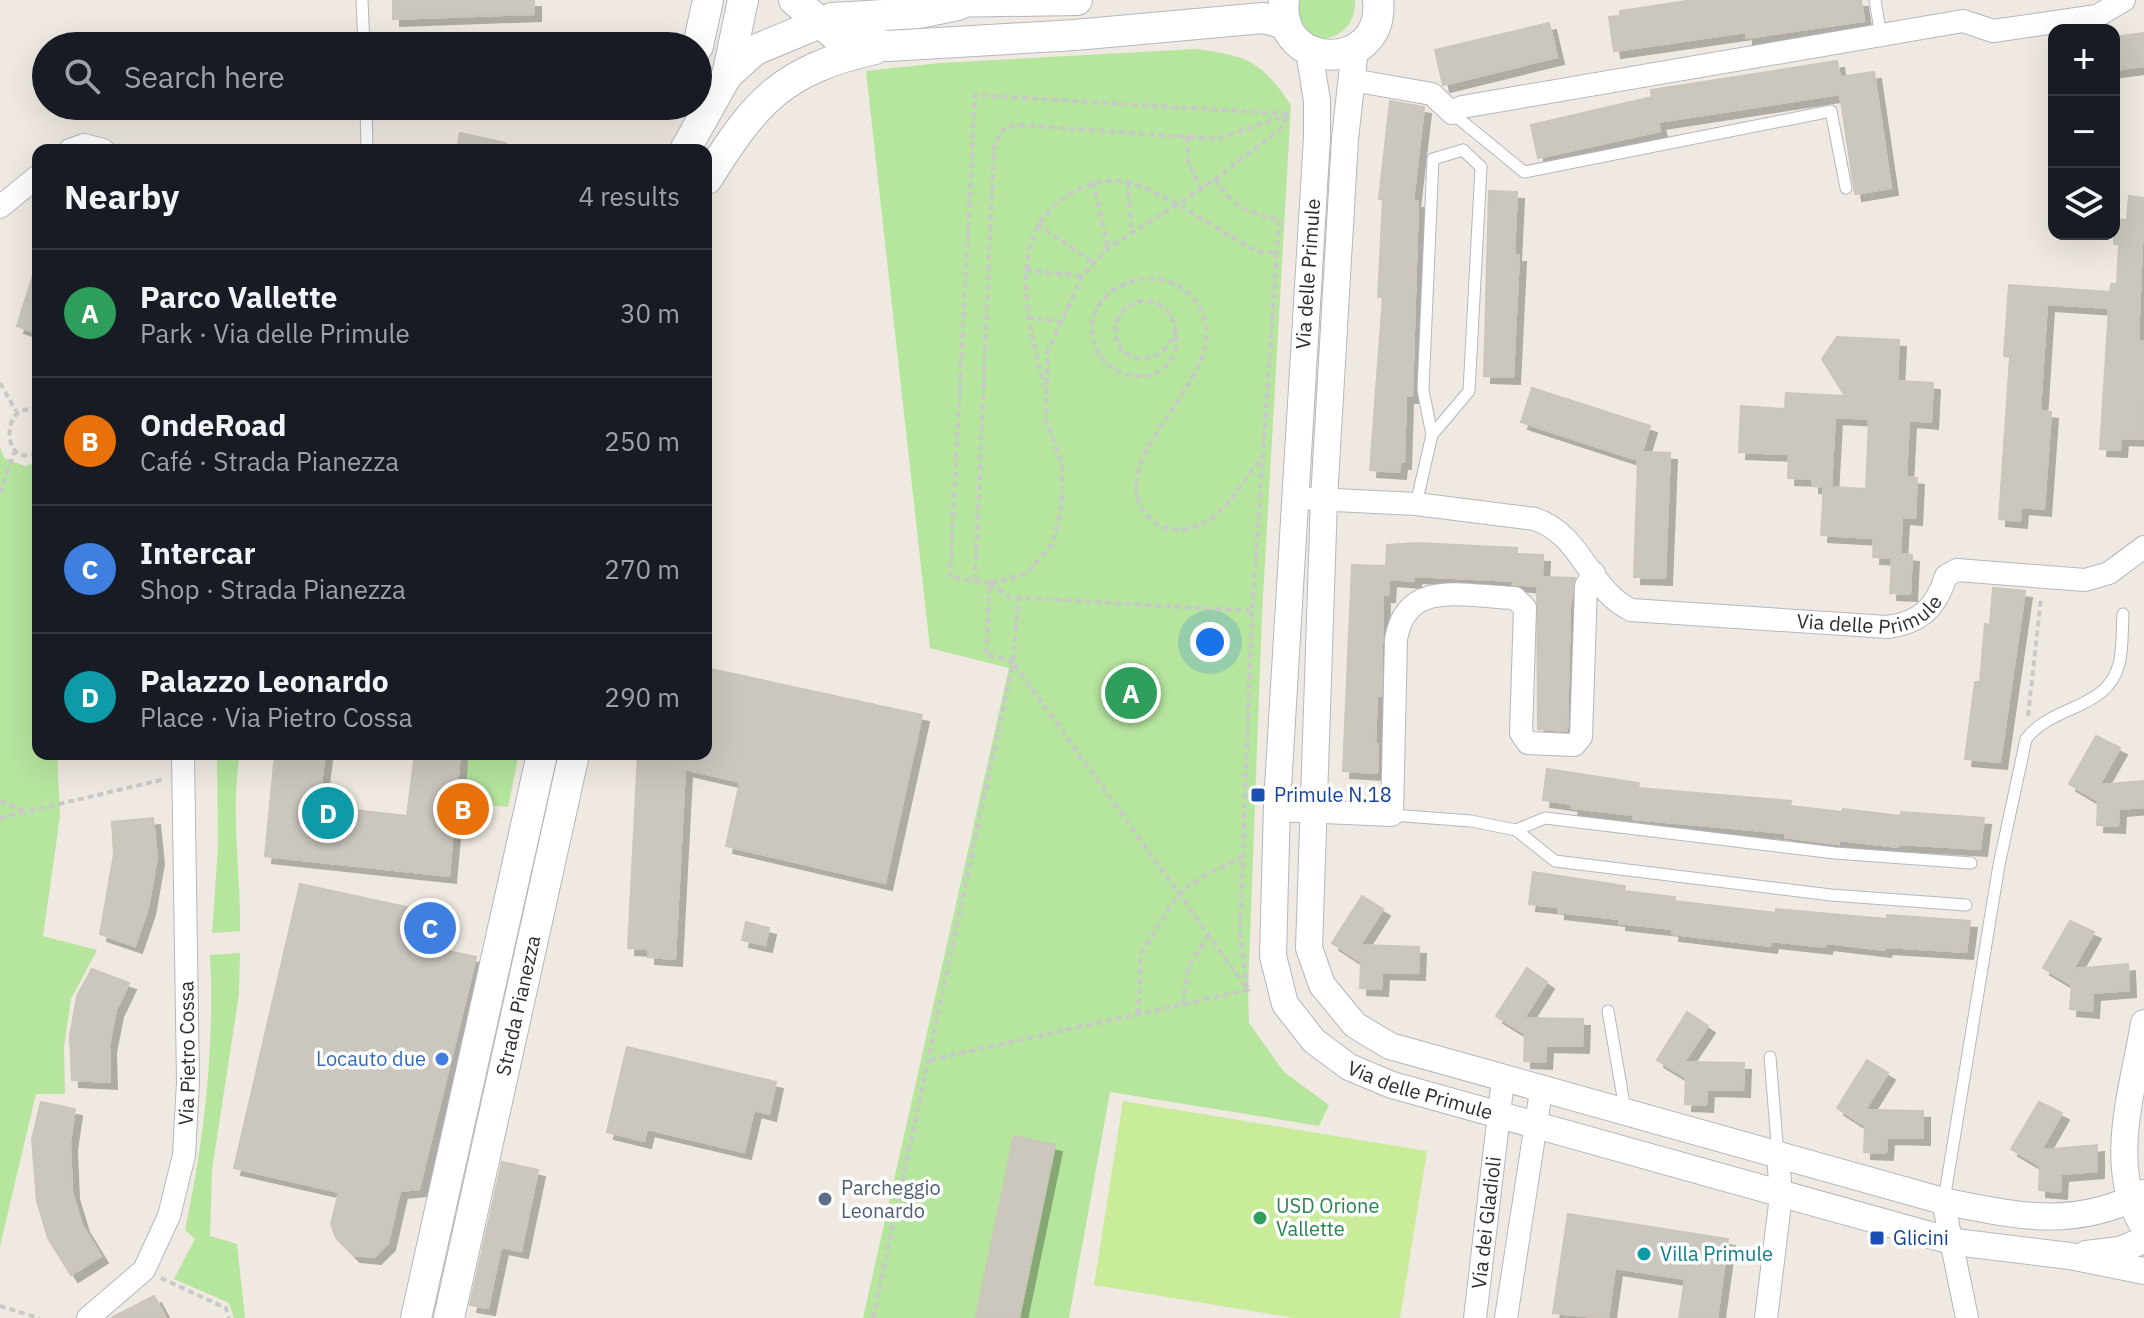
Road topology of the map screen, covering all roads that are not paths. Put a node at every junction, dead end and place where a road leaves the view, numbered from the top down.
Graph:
1 (362, 0) edge
2 (708, 0) edge
3 (743, 0) edge
4 (794, 0) edge
5 (921, 0) edge
6 (1077, 0) edge
7 (1875, 0) edge
8 (2124, 0) edge
9 (1384, 4) edge
10 (958, 5) junction
11 (1962, 10) edge
12 (1285, 12) edge
13 (818, 22) junction
14 (363, 32) edge
15 (701, 32) edge
16 (1881, 36) junction
17 (888, 46) junction
18 (1355, 48) junction
19 (1309, 51) junction
20 (727, 75) junction
21 (1352, 80) junction
22 (712, 102) edge
23 (1452, 113) junction
24 (366, 120) edge
25 (682, 120) edge
26 (702, 120) edge
27 (1477, 133) junction
28 (367, 144) edge
29 (676, 144) edge
30 (688, 144) edge
31 (712, 150) edge
32 (1463, 150) junction
33 (712, 171) edge
34 (32, 181) edge
35 (1846, 188) dead end
36 (0, 207) edge
37 (1432, 435) junction
38 (1294, 498) junction
39 (1324, 499) junction
40 (1416, 504) junction
41 (2144, 547) edge
42 (1594, 573) junction
43 (2123, 614) dead end
44 (541, 760) edge
45 (573, 760) edge
46 (183, 764) edge
47 (1277, 810) junction
48 (1312, 810) junction
49 (1392, 815) junction
50 (1516, 830) junction
51 (1971, 863) dead end
52 (1966, 905) dead end
53 (1608, 1011) dead end
54 (2144, 1023) edge
55 (1770, 1057) dead end
56 (1503, 1080) junction
57 (1541, 1091) junction
58 (1497, 1114) junction
59 (1626, 1114) junction
60 (1536, 1124) junction
61 (1778, 1155) junction
62 (1781, 1196) junction
63 (2137, 1196) edge
64 (1943, 1201) junction
65 (2144, 1227) edge
66 (2144, 1240) edge
67 (1955, 1242) junction
68 (430, 1253) junction
69 (2070, 1256) junction
70 (463, 1258) junction
71 (2144, 1271) edge
72 (88, 1318) edge
73 (416, 1318) edge
74 (449, 1318) edge
75 (1475, 1318) edge
76 (1506, 1318) edge
77 (1766, 1318) edge
78 (1967, 1318) edge

1 - 14 lane
2 - 15 main road
3 - 20 main road
4 - 13 main road
5 - 10 main road
6 - 10 main road
7 - 16 lane
8 - 11 street
9 - 18 main road
10 - 13 main road
11 - 16 street
12 - 17 main road
12 - 19 main road
13 - 17 main road
13 - 20 main road
16 - 23 street
17 - 33 main road
18 - 19 main road
18 - 21 street, Via delle Primule
19 - 38 street, Via delle Primule
20 - 22 main road
20 - 31 main road
21 - 23 street
21 - 39 street, Via delle Primule
23 - 27 lane
24 - 28 lane
25 - 29 main road
26 - 30 main road
27 - 32 lane
27 - 35 lane
32 - 37 lane
32 - 37 lane
34 - 36 street
37 - 40 lane
38 - 39 street, Via delle Primule
38 - 47 street, Via delle Primule
39 - 40 street, Via delle Primule
39 - 48 street, Via delle Primule
40 - 42 street, Via delle Primule
41 - 42 street, Via delle Primule
42 - 49 street
43 - 64 lane
44 - 68 main road, Strada Pianezza
45 - 70 main road, Strada Pianezza
46 - 72 street, Via Pietro Cossa
47 - 48 street
47 - 58 street, Via delle Primule
48 - 49 street
48 - 56 street, Via delle Primule
49 - 50 lane
50 - 51 lane
50 - 52 lane
53 - 59 lane
54 - 63 street
55 - 61 lane
56 - 57 street, Via delle Primule
56 - 58 street, Via dei Gladioli
57 - 59 street, Via delle Primule
57 - 60 street, Via dei Gladioli
58 - 60 street, Via delle Primule
58 - 75 street, Via dei Gladioli
59 - 61 street, Via delle Primule
60 - 62 street, Via delle Primule
60 - 76 street, Via dei Gladioli
61 - 62 street
61 - 64 street, Via delle Primule
62 - 67 street, Via delle Primule
62 - 77 street
63 - 64 street, Via delle Primule
63 - 65 street
64 - 67 street
66 - 69 street, Via delle Primule
67 - 69 street, Via delle Primule
67 - 78 street
68 - 70 street
68 - 73 main road, Strada Pianezza
69 - 71 street, Via delle Primule
70 - 74 main road, Strada Pianezza

